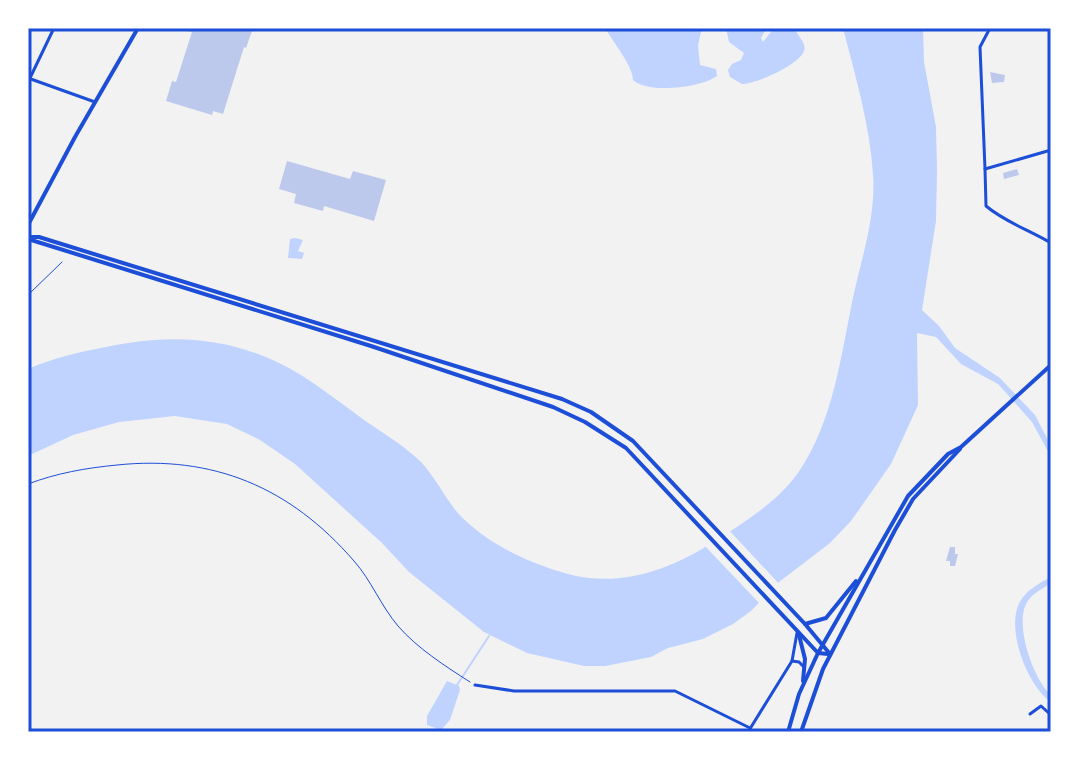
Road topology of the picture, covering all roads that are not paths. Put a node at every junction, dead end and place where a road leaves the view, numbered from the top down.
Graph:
1 (54, 28) edge
2 (138, 28) edge
3 (990, 28) edge
4 (1036, 28) edge
5 (1051, 30) edge
6 (29, 78) edge
7 (95, 102) junction
8 (1051, 150) edge
9 (985, 169) junction
10 (28, 225) edge
11 (28, 238) edge
12 (1051, 243) edge
13 (1051, 365) edge
14 (961, 447) junction
15 (871, 559) junction
16 (805, 624) junction
17 (798, 631) junction
18 (822, 645) junction
19 (818, 653) junction
20 (830, 654) junction
21 (792, 661) junction
22 (804, 667) junction
23 (803, 683) junction
24 (475, 685) road end
25 (1030, 714) dead end
26 (1051, 715) edge
27 (749, 730) edge
28 (788, 732) edge
29 (801, 732) edge

1 - 6 street
2 - 7 main road
3 - 9 street
4 - 5 street
6 - 7 street
7 - 10 main road
8 - 9 street
9 - 12 street
11 - 16 main road
11 - 17 main road
13 - 14 main road
14 - 15 main road
14 - 20 main road
15 - 16 main road
15 - 18 main road
16 - 18 main road
17 - 19 main road
17 - 21 street
17 - 22 main road
18 - 19 main road
18 - 20 main road
19 - 20 main road
19 - 23 main road
20 - 29 main road
21 - 22 street
21 - 27 street
22 - 23 main road
23 - 28 main road
24 - 27 street
25 - 26 street

